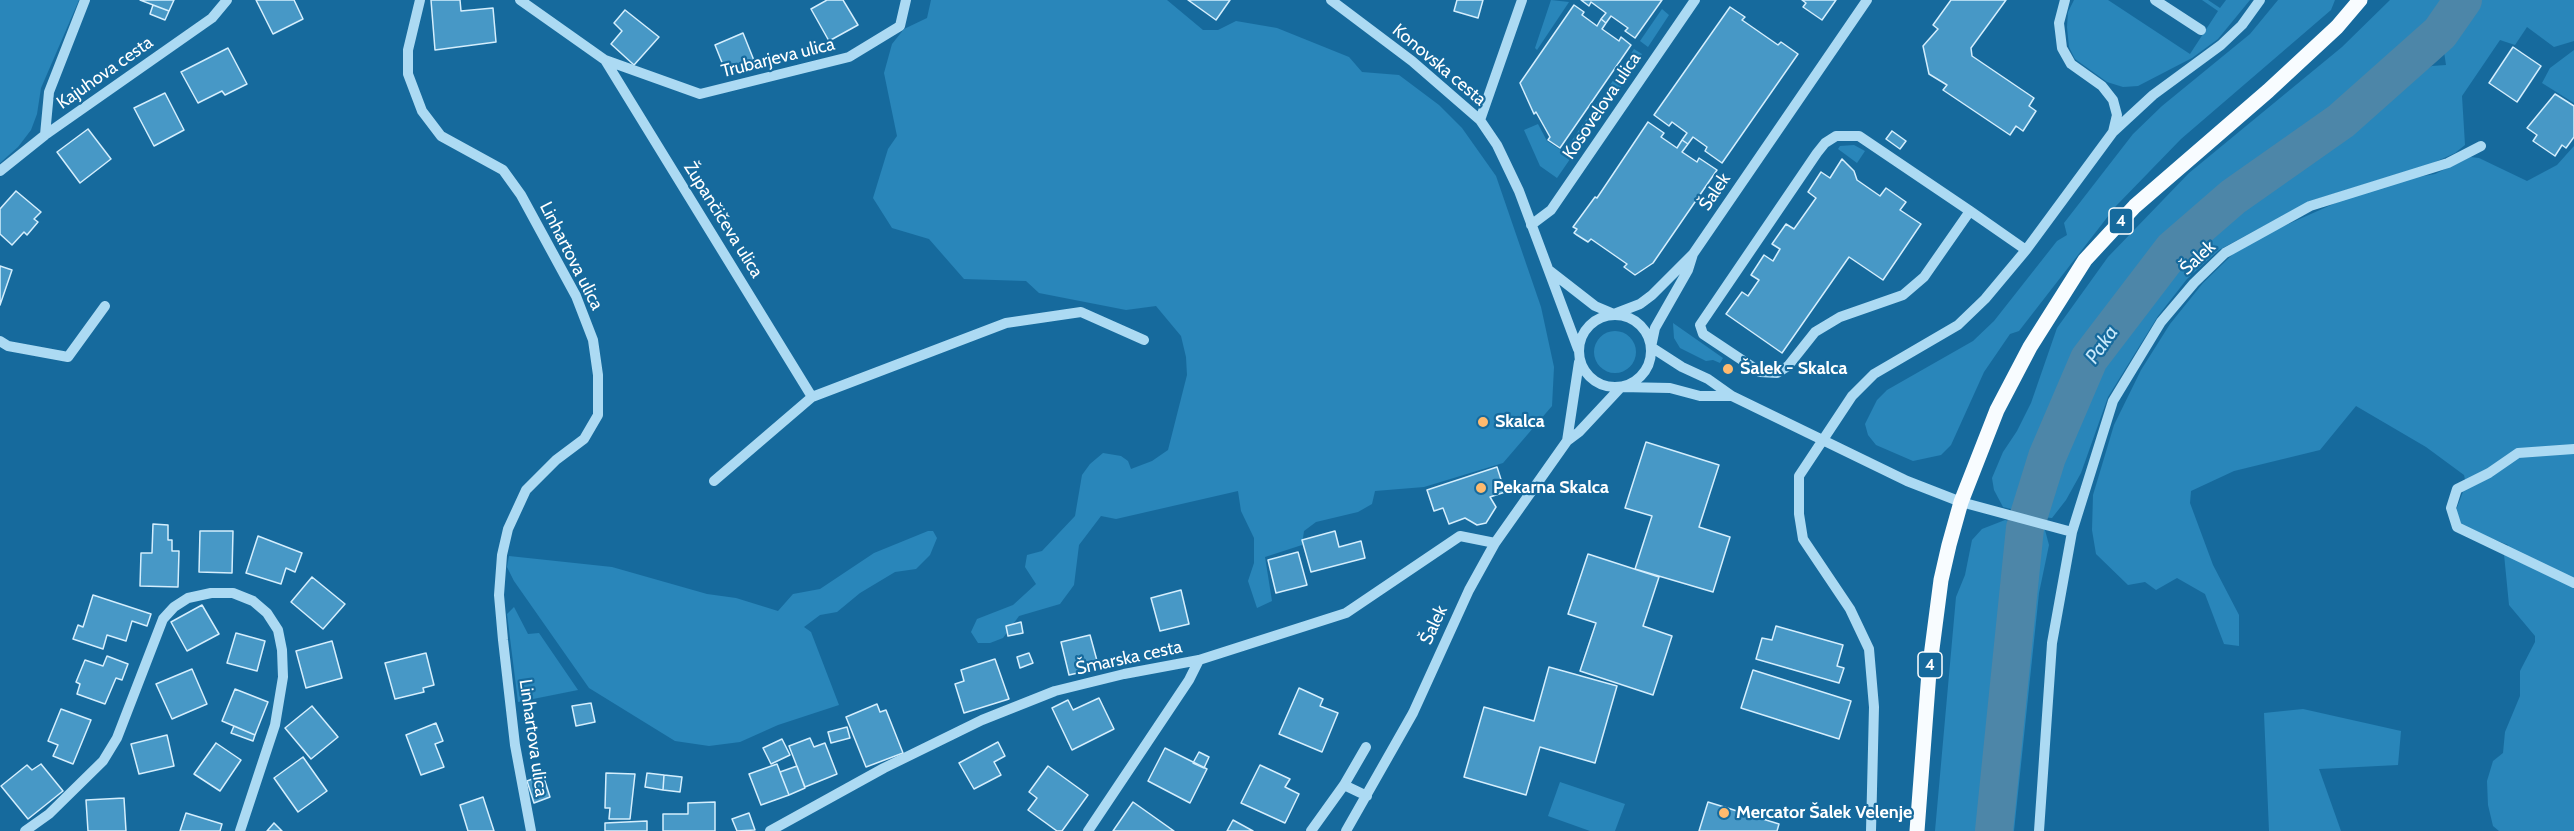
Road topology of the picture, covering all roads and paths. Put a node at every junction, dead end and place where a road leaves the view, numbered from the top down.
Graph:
1 (85, 0) edge
2 (227, 0) edge
3 (420, 0) edge
4 (520, 0) edge
5 (906, 0) edge
6 (1331, 0) edge
7 (1522, 0) edge
8 (1695, 0) edge
9 (1867, 0) edge
10 (2065, 0) edge
11 (2155, 0) edge
12 (2260, 0) edge
13 (2360, 0) edge
14 (2200, 30) dead end
15 (605, 60) junction
16 (700, 94) joint
17 (1480, 120) junction
18 (2114, 132) junction
19 (45, 135) junction
20 (2481, 146) dead end
21 (0, 171) edge
22 (1970, 211) junction
23 (1531, 225) junction
24 (2026, 250) junction
25 (1693, 254) junction
26 (1550, 271) junction
27 (105, 306) dead end
28 (1614, 314) junction
29 (1144, 340) dead end
30 (0, 341) edge
31 (1651, 347) junction
32 (1579, 354) junction
33 (1621, 387) junction
34 (1731, 396) junction
35 (812, 397) junction
36 (1821, 440) junction
37 (1567, 441) junction
38 (2574, 449) edge
39 (714, 481) dead end
40 (1961, 502) junction
41 (2072, 532) junction
42 (1495, 543) junction
43 (2574, 583) edge
44 (1199, 660) junction
45 (1366, 747) dead end
46 (1344, 785) junction
47 (1367, 796) junction
48 (25, 831) edge
49 (240, 831) edge
50 (531, 831) edge
51 (770, 831) edge
52 (1088, 831) edge
53 (1311, 831) edge
54 (1346, 831) edge
55 (1871, 831) edge
56 (1917, 831) edge
57 (2039, 831) edge

1 - 19 street
2 - 19 street, Kajuhova cesta
3 - 50 street, Linhartova ulica
4 - 15 street, Župančičeva ulica
5 - 16 street, Trubarjeva ulica
6 - 17 street, Konovska cesta
7 - 17 street
8 - 23 street, Kosovelova ulica
9 - 25 street, Šalek
10 - 18 street
11 - 14 street
12 - 18 street
13 - 40 main road, 4
15 - 16 street, Župančičeva ulica
15 - 35 street, Župančičeva ulica
17 - 23 street, Konovska cesta
18 - 24 street
19 - 21 street, Kajuhova cesta
20 - 41 street, Šalek
22 - 22 street
22 - 24 street
23 - 26 street, Konovska cesta
24 - 36 street
25 - 28 street
25 - 31 street
26 - 28 street
26 - 32 street, Konovska cesta
27 - 30 street
28 - 31 street
28 - 32 street
29 - 35 street
31 - 33 street
31 - 34 street
32 - 33 street
32 - 37 street
33 - 34 street
33 - 37 street
34 - 36 street
35 - 39 street
36 - 40 street
36 - 55 street
37 - 42 street, Šalek
38 - 43 street
40 - 41 street
40 - 56 main road, 4
41 - 57 street, Šalek
42 - 44 street, Šmarska cesta
42 - 47 street, Šalek
44 - 51 street, Šmarska cesta
44 - 52 street
45 - 46 street
46 - 47 street
46 - 53 street
47 - 54 street, Šalek
48 - 49 street

